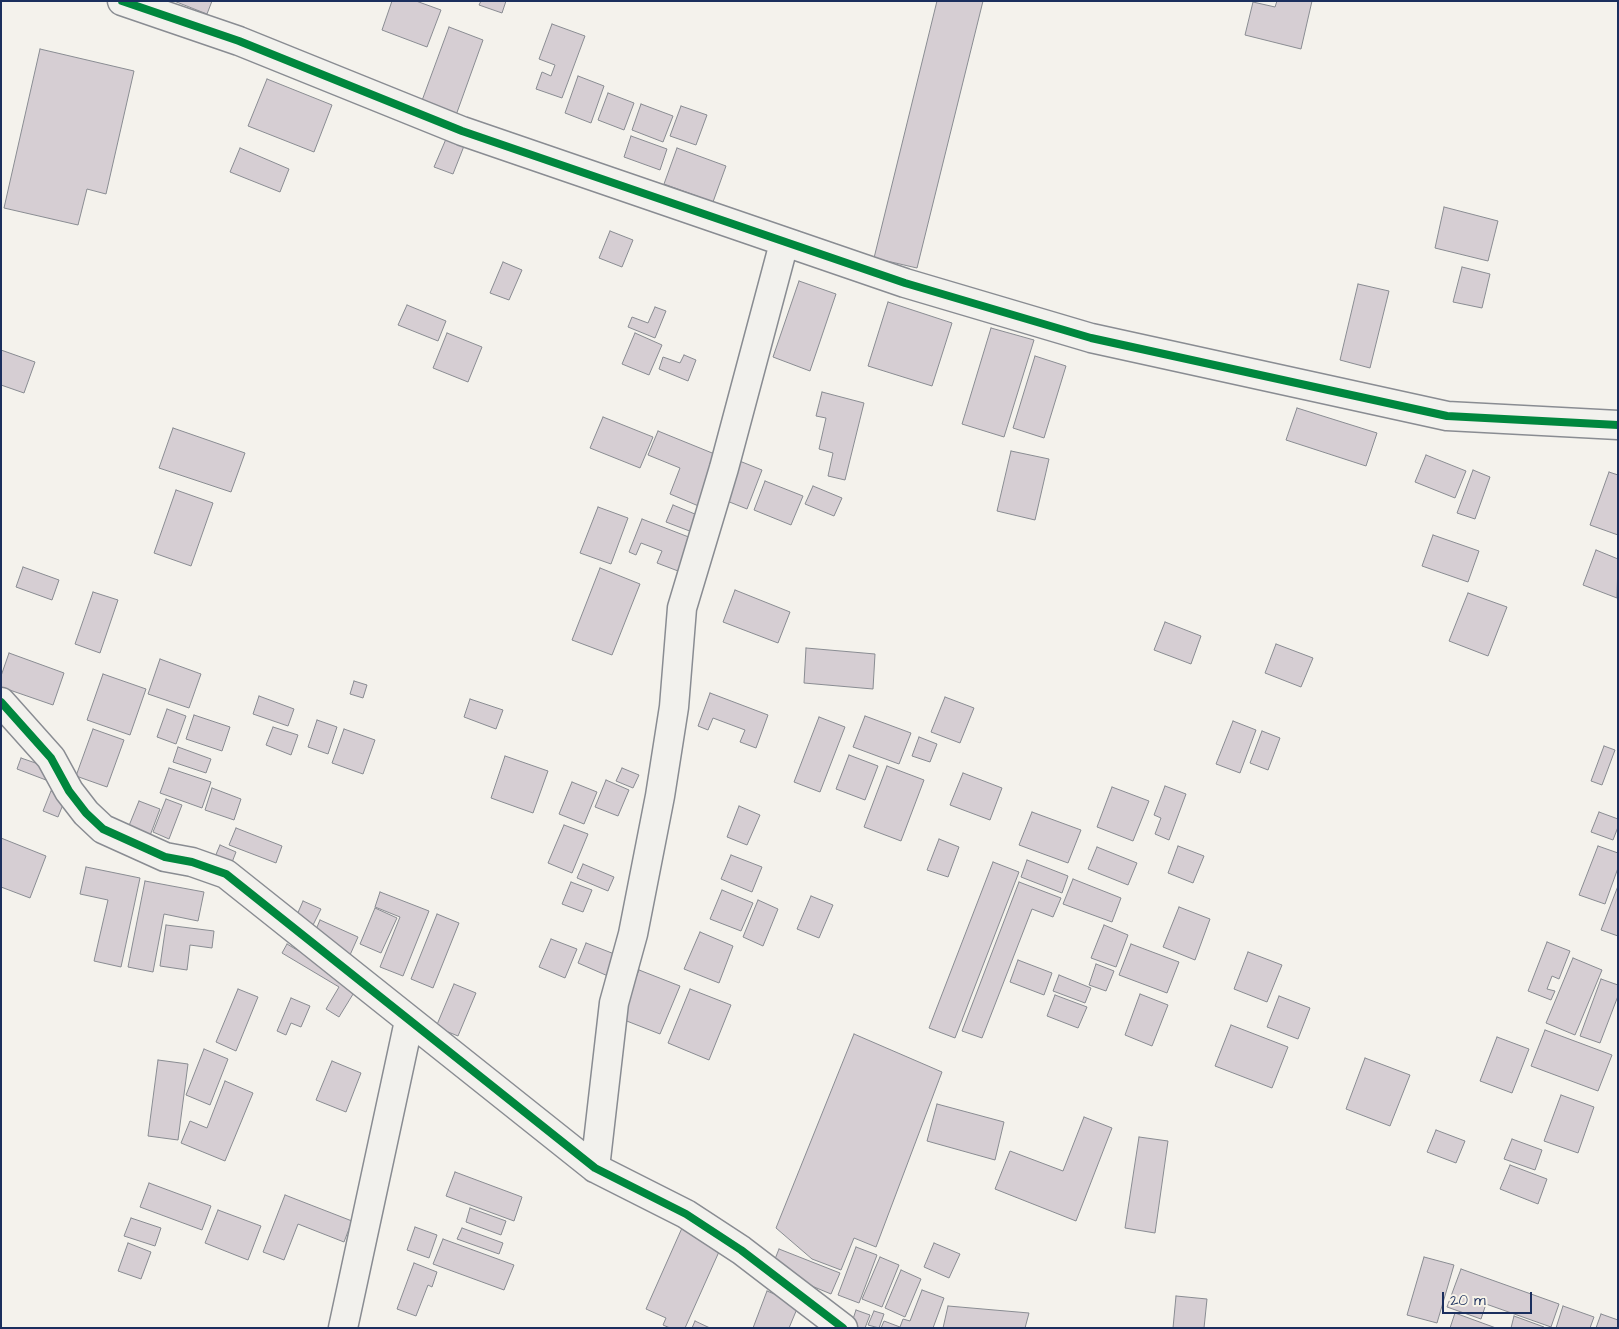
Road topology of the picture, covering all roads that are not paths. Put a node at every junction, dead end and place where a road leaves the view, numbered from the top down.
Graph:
1 (122, 1) edge
2 (784, 242) junction
3 (1618, 425) edge
4 (1, 702) edge
5 (409, 1021) junction
6 (595, 1168) junction
7 (343, 1328) edge
8 (843, 1328) edge

1 - 2 street
2 - 3 street
2 - 6 street
4 - 5 street
5 - 6 street
5 - 7 street
6 - 8 street

